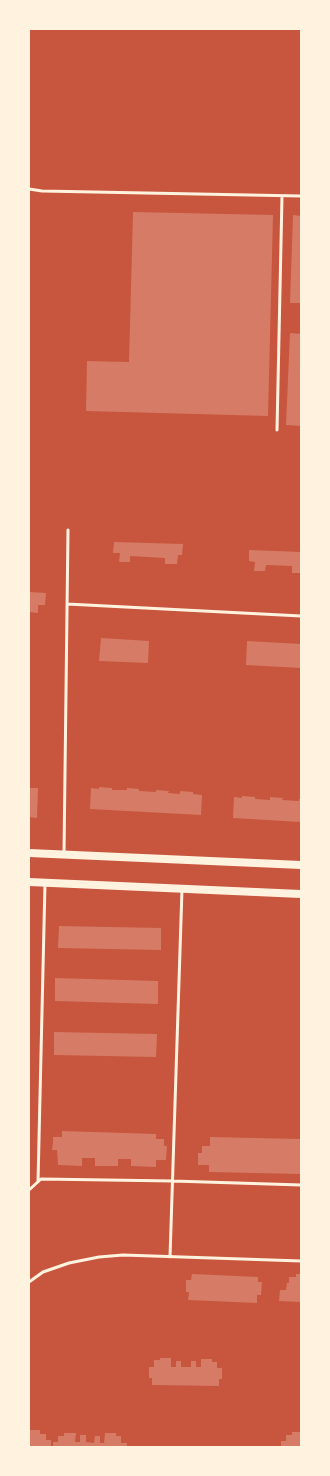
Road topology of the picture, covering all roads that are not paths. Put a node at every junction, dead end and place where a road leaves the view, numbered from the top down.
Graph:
1 (29, 189) edge
2 (282, 196) junction
3 (301, 196) edge
4 (277, 430) dead end
5 (68, 530) dead end
6 (68, 604) junction
7 (301, 616) edge
8 (29, 853) edge
9 (64, 855) junction
10 (301, 865) edge
11 (29, 882) edge
12 (45, 882) junction
13 (182, 889) junction
14 (301, 894) edge
15 (173, 1181) junction
16 (38, 1182) junction
17 (301, 1185) edge
18 (29, 1190) edge
19 (170, 1257) junction
20 (301, 1261) edge
21 (29, 1282) edge

1 - 2 lane
2 - 3 lane
2 - 4 lane
5 - 6 lane
6 - 7 lane
6 - 9 lane
8 - 9 main road
9 - 10 main road
11 - 12 main road
12 - 13 main road
12 - 16 lane
13 - 14 main road
13 - 15 lane
15 - 16 lane
15 - 17 lane
15 - 19 lane
16 - 18 lane
19 - 20 lane
19 - 21 lane

